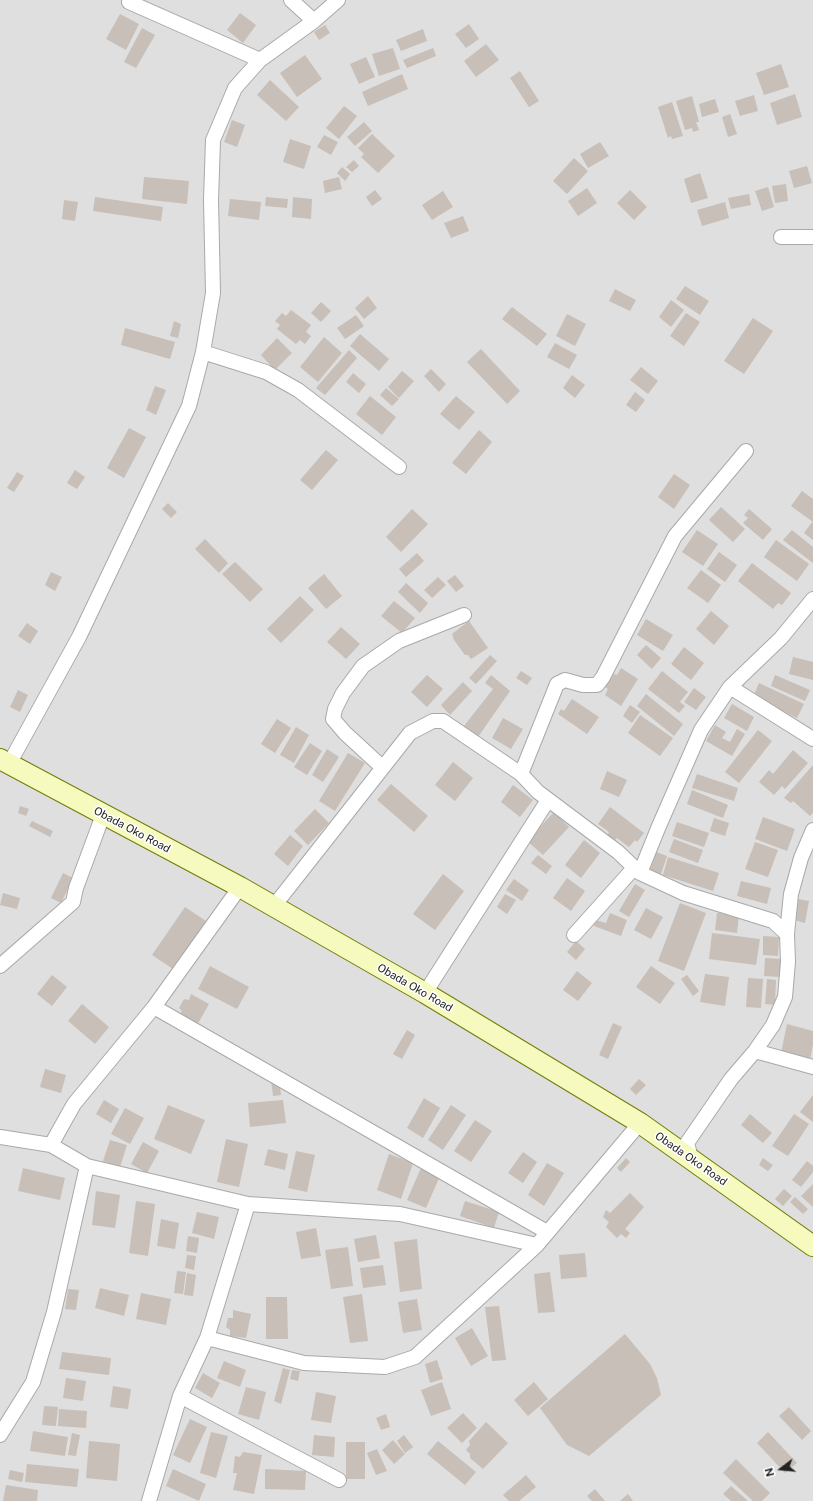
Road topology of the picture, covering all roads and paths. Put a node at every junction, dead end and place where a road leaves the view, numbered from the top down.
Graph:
1 (291, 0) edge
2 (338, 0) edge
3 (129, 2) dead end
4 (314, 21) junction
5 (260, 60) junction
6 (781, 237) dead end
7 (813, 237) edge
8 (203, 352) junction
9 (746, 451) dead end
10 (399, 467) dead end
11 (813, 599) edge
12 (464, 615) dead end
13 (730, 687) junction
14 (813, 739) edge
15 (5, 761) edge
16 (382, 767) junction
17 (521, 774) junction
18 (548, 800) junction
19 (102, 815) junction
20 (813, 830) edge
21 (637, 870) junction
22 (240, 887) junction
23 (274, 906) junction
24 (788, 934) junction
25 (574, 935) dead end
26 (0, 966) edge
27 (425, 993) junction
28 (154, 1007) junction
29 (756, 1051) junction
30 (813, 1067) edge
31 (640, 1123) junction
32 (0, 1138) edge
33 (51, 1145) junction
34 (691, 1158) junction
35 (88, 1166) junction
36 (248, 1204) junction
37 (547, 1232) junction
38 (537, 1246) junction
39 (813, 1246) edge
40 (207, 1338) junction
41 (180, 1396) junction
42 (0, 1435) edge
43 (339, 1480) dead end
44 (149, 1501) edge

1 - 4 street
2 - 4 street
3 - 5 street
4 - 5 street
5 - 8 street
6 - 7 street
8 - 10 street
8 - 15 street
9 - 17 street
11 - 13 street
12 - 16 street
13 - 14 street
13 - 21 street
15 - 19 main road, Obada Oko Road
16 - 17 street
16 - 23 street
17 - 18 street
18 - 21 street
18 - 27 street
19 - 22 main road, Obada Oko Road
19 - 26 street
20 - 24 street
21 - 24 street
21 - 25 street
22 - 23 main road, Obada Oko Road
22 - 28 street
23 - 27 main road, Obada Oko Road
24 - 29 street
27 - 31 main road, Obada Oko Road
28 - 33 street
28 - 37 street
29 - 30 street
29 - 34 street
31 - 34 main road, Obada Oko Road
31 - 37 street
32 - 33 street
33 - 35 street
34 - 39 main road, Obada Oko Road
35 - 36 street
35 - 42 street
36 - 38 street
36 - 40 street
37 - 38 street
38 - 40 street
40 - 41 street
41 - 43 street
41 - 44 street

